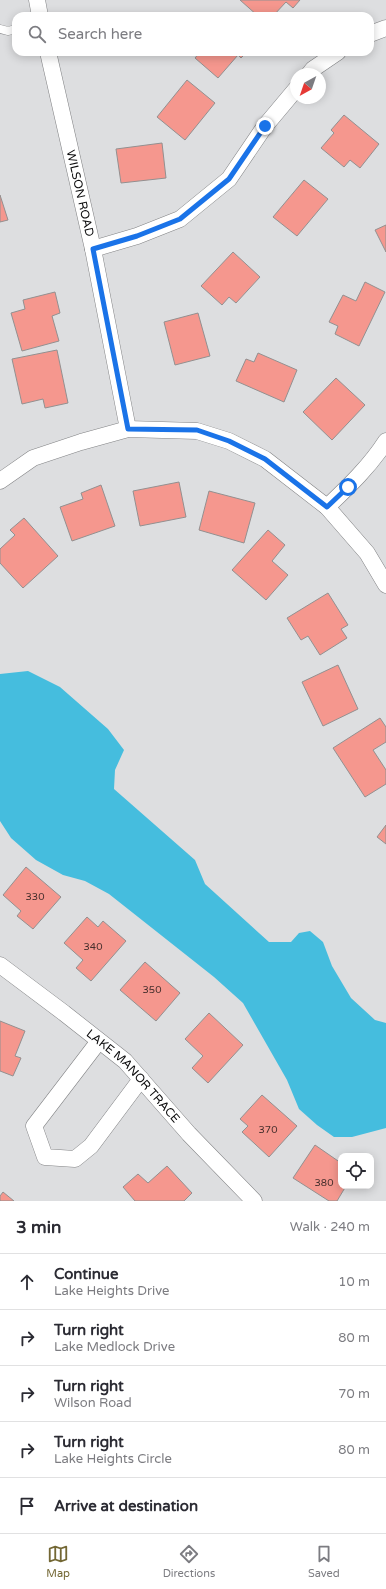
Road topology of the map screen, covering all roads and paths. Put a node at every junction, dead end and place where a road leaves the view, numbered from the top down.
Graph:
1 (37, 0) edge
2 (39, 12) edge
3 (386, 28) edge
4 (0, 29) edge
5 (12, 30) edge
6 (374, 32) edge
7 (49, 56) edge
8 (332, 56) edge
9 (314, 68) edge
10 (290, 96) edge
11 (93, 249) junction
12 (128, 429) junction
13 (386, 441) edge
14 (0, 481) edge
15 (327, 507) junction
16 (386, 585) edge
17 (0, 965) edge
18 (99, 1041) junction
19 (142, 1079) junction
20 (254, 1201) edge

1 - 2 street
3 - 6 street
4 - 5 lane
7 - 11 street, WILSON ROAD
8 - 9 street
10 - 11 street
11 - 12 street, WILSON ROAD
12 - 14 street
12 - 15 street
13 - 15 street
15 - 16 street
17 - 18 street, LAKE MANOR TRACE
18 - 19 street, LAKE MANOR TRACE
18 - 19 street
19 - 20 street, LAKE MANOR TRACE

